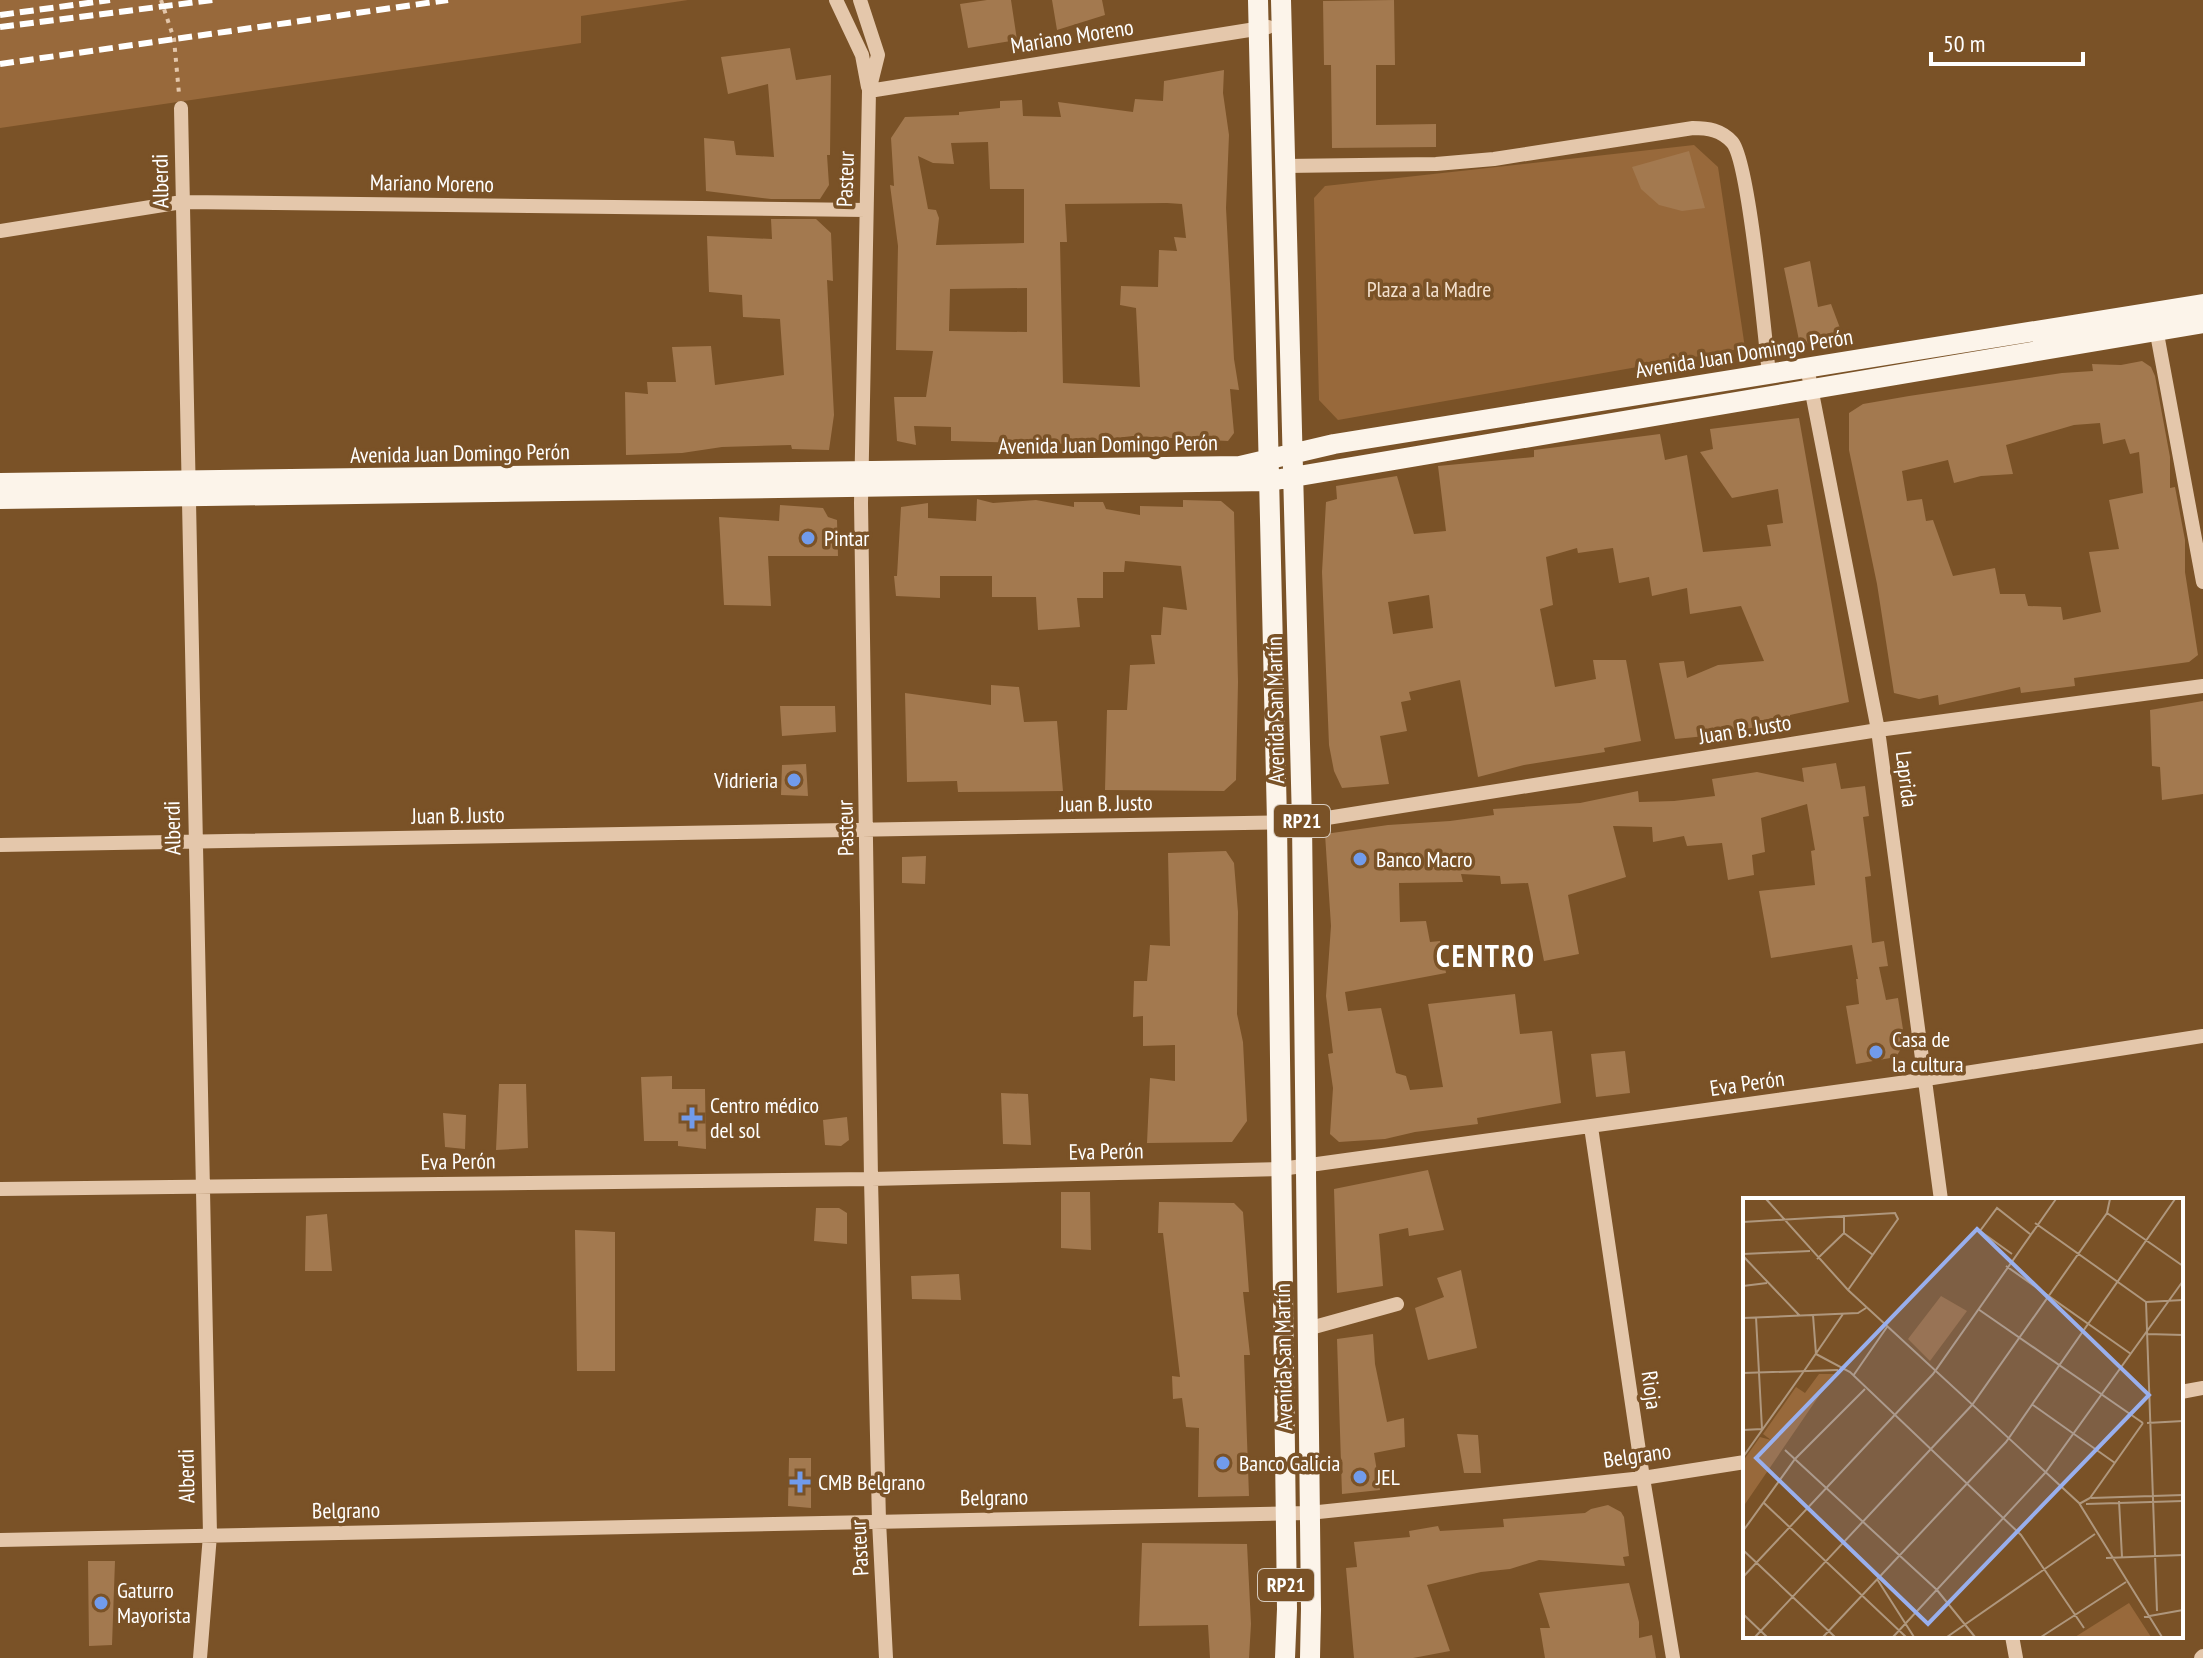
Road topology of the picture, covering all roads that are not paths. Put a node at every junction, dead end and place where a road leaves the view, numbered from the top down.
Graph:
1 (836, 0) edge
2 (860, 0) edge
3 (1258, 0) edge
4 (1281, 0) edge
5 (1281, 25) junction
6 (1260, 28) junction
7 (869, 91) junction
8 (181, 108) road end
9 (1285, 166) junction
10 (182, 202) junction
11 (866, 210) junction
12 (0, 231) edge
13 (2203, 304) edge
14 (2155, 321) junction
15 (2203, 323) edge
16 (1807, 367) junction
17 (1769, 374) junction
18 (1811, 388) junction
19 (1292, 453) junction
20 (1270, 459) junction
21 (1292, 477) junction
22 (862, 479) junction
23 (1270, 481) junction
24 (0, 483) edge
25 (188, 488) junction
26 (0, 499) edge
27 (2203, 582) edge
28 (2203, 686) edge
29 (1878, 730) junction
30 (1277, 822) junction
31 (1302, 822) junction
32 (868, 829) junction
33 (194, 842) junction
34 (0, 845) edge
35 (2203, 1036) edge
36 (1924, 1080) junction
37 (1591, 1127) junction
38 (1305, 1166) junction
39 (1281, 1169) junction
40 (871, 1179) junction
41 (201, 1186) junction
42 (0, 1189) edge
43 (1941, 1198) edge
44 (1397, 1304) dead end
45 (1307, 1329) junction
46 (2203, 1388) edge
47 (2183, 1392) edge
48 (1743, 1462) edge
49 (1643, 1478) junction
50 (1284, 1513) junction
51 (1309, 1513) junction
52 (879, 1521) junction
53 (210, 1535) junction
54 (0, 1540) edge
55 (2012, 1638) edge
56 (200, 1658) edge
57 (886, 1658) edge
58 (1285, 1658) edge
59 (1310, 1658) edge
60 (1673, 1658) edge
61 (2016, 1658) edge

1 - 7 street
2 - 7 street, Pasteur
3 - 6 main road, Avenida San Martín / RP21
4 - 5 main road, Avenida San Martín / RP21
5 - 6 street, Mariano Moreno
5 - 9 main road, Avenida San Martín / RP21
6 - 7 street, Mariano Moreno
6 - 20 main road, Avenida San Martín / RP21
7 - 11 street, Pasteur
8 - 10 street, Alberdi
9 - 17 street
9 - 19 main road, Avenida San Martín / RP21
10 - 11 street, Mariano Moreno
10 - 12 street, Mariano Moreno
10 - 25 street, Alberdi
11 - 22 street, Pasteur
13 - 14 main road, Avenida Juan Domingo Perón
14 - 15 main road, Avenida Juan Domingo Perón
14 - 16 main road, Avenida Juan Domingo Perón
14 - 18 main road, Avenida Juan Domingo Perón
14 - 27 street
16 - 17 main road, Avenida Juan Domingo Perón
16 - 18 street, Laprida
17 - 19 main road, Avenida Juan Domingo Perón
18 - 21 main road, Avenida Juan Domingo Perón
18 - 29 street, Laprida
19 - 20 main road, Avenida Juan Domingo Perón
19 - 21 main road, Avenida San Martín / RP21
20 - 22 main road, Avenida Juan Domingo Perón
20 - 23 main road, Avenida San Martín / RP21
21 - 23 main road, Avenida Juan Domingo Perón
21 - 31 main road, Avenida San Martín / RP21
22 - 23 main road, Avenida Juan Domingo Perón
22 - 25 main road, Avenida Juan Domingo Perón
22 - 32 street, Pasteur
23 - 30 main road, Avenida San Martín / RP21
24 - 25 main road, Avenida Juan Domingo Perón
25 - 26 main road, Avenida Juan Domingo Perón
25 - 33 street, Alberdi
28 - 29 street, Juan B. Justo
29 - 31 street, Juan B. Justo
29 - 36 street, Laprida
30 - 31 street, Juan B. Justo
30 - 32 street, Juan B. Justo
30 - 39 main road, Avenida San Martín / RP21
31 - 38 main road, Avenida San Martín / RP21
32 - 33 street, Juan B. Justo
32 - 40 street, Pasteur
33 - 34 street, Juan B. Justo
33 - 41 street, Alberdi
35 - 36 street, Eva Perón
36 - 37 street, Eva Perón
36 - 43 street, Laprida
37 - 38 street, Eva Perón
37 - 49 street, Rioja
38 - 39 street, Eva Perón
38 - 45 main road, Avenida San Martín / RP21
39 - 40 street, Eva Perón
39 - 50 main road, Avenida San Martín / RP21
40 - 41 street, Eva Perón
40 - 52 street, Pasteur
41 - 42 street, Eva Perón
41 - 53 street, Alberdi
44 - 45 street
45 - 51 main road, Avenida San Martín / RP21
46 - 47 street
48 - 49 street, Belgrano
49 - 51 street, Belgrano
49 - 60 street, Rioja
50 - 51 street, Belgrano
50 - 52 street, Belgrano
50 - 58 main road, Avenida San Martín / RP21
51 - 59 main road, Avenida San Martín / RP21
52 - 53 street, Belgrano
52 - 57 street, Pasteur
53 - 54 street, Belgrano
53 - 56 street, Alberdi
55 - 61 street

